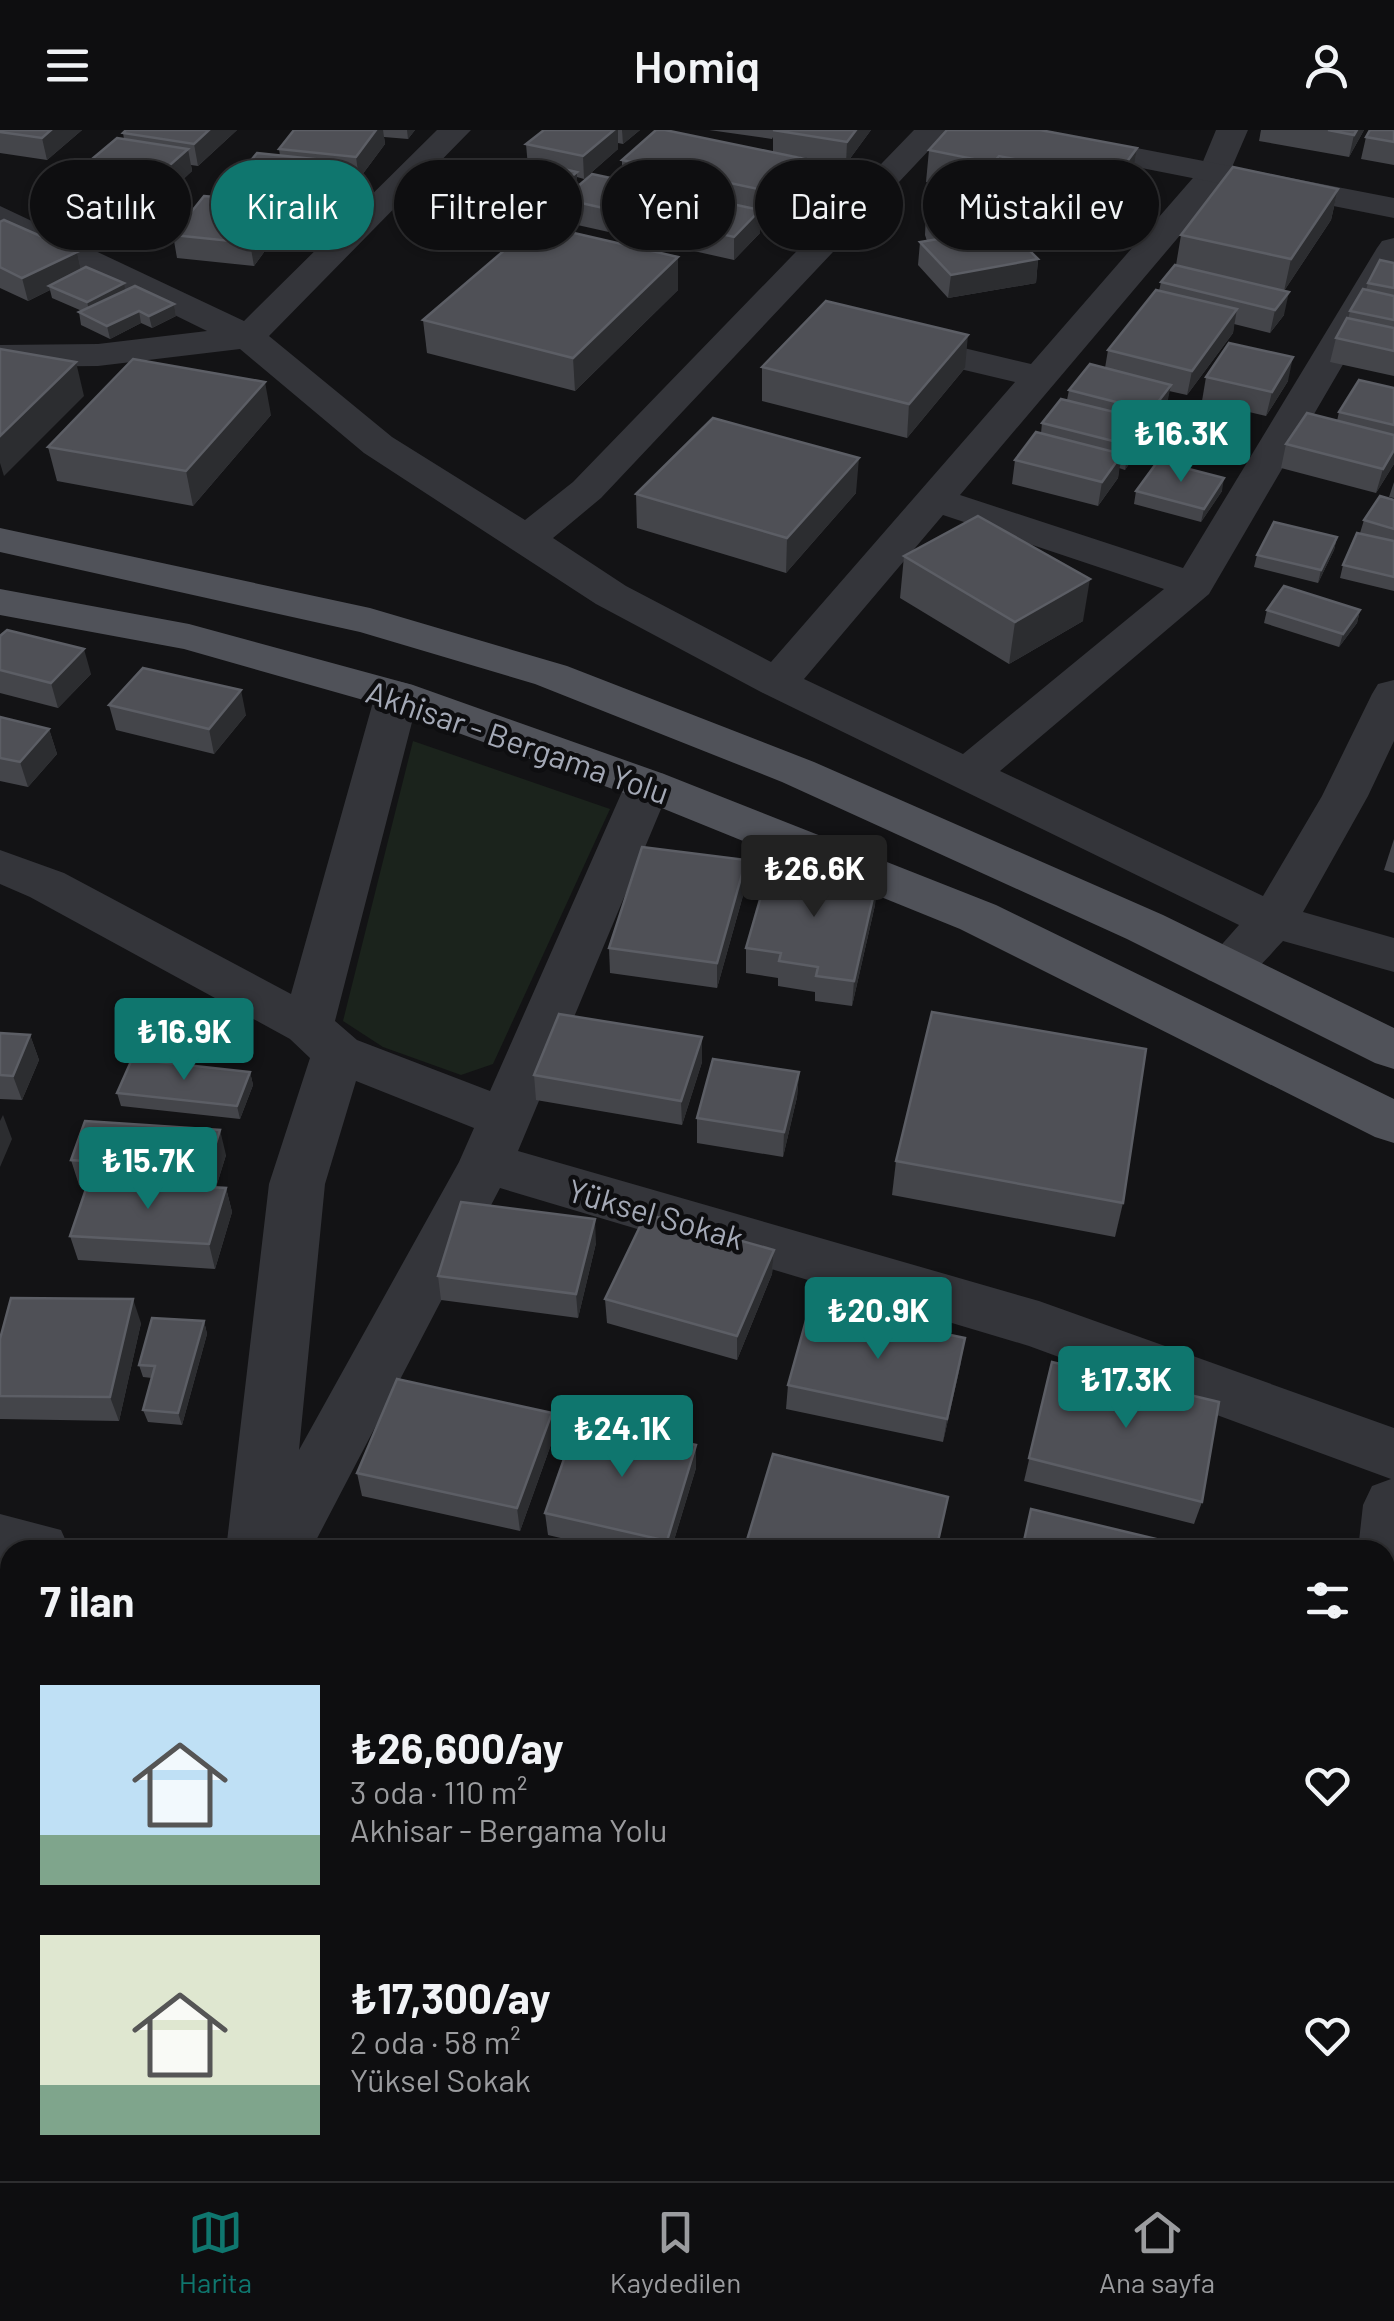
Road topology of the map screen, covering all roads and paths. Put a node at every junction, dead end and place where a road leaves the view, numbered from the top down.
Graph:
1 (455, 130) edge
2 (932, 130) edge
3 (995, 130) edge
4 (1232, 130) edge
5 (1214, 174) junction
6 (1394, 208) edge
7 (0, 216) edge
8 (1394, 248) edge
9 (854, 332) edge
10 (248, 337) junction
11 (0, 356) edge
12 (1042, 376) junction
13 (936, 500) junction
14 (527, 539) junction
15 (0, 540) edge
16 (1194, 585) junction
17 (0, 602) edge
18 (777, 683) junction
19 (1394, 694) edge
20 (398, 695) junction
21 (967, 775) junction
22 (648, 785) junction
23 (0, 866) edge
24 (1273, 921) junction
25 (1394, 955) edge
26 (1226, 968) junction
27 (323, 1039) junction
28 (1394, 1050) edge
29 (1394, 1123) edge
30 (496, 1141) junction
31 (1394, 1454) edge
32 (1394, 1509) edge
33 (259, 1540) edge
34 (283, 1540) edge
35 (1391, 1540) edge

1 - 10 street
2 - 14 street
3 - 5 street
4 - 5 street
5 - 6 street
5 - 12 street
7 - 10 street
8 - 16 street
9 - 12 street
10 - 11 street
10 - 14 street
12 - 13 street
13 - 16 street
13 - 18 street
14 - 18 street
15 - 26 main road, Akhisar - Bergama Yolu
16 - 21 street
17 - 20 main road, Akhisar - Bergama Yolu
18 - 21 street
19 - 24 street
20 - 22 main road, Akhisar - Bergama Yolu
20 - 27 street
21 - 24 street
22 - 29 main road, Akhisar - Bergama Yolu
22 - 30 street
23 - 27 street, Yüksel Sokak
24 - 25 street
24 - 26 street
26 - 28 main road, Akhisar - Bergama Yolu
27 - 30 street, Yüksel Sokak
27 - 33 street
30 - 31 street, Yüksel Sokak
30 - 34 street
32 - 35 street

